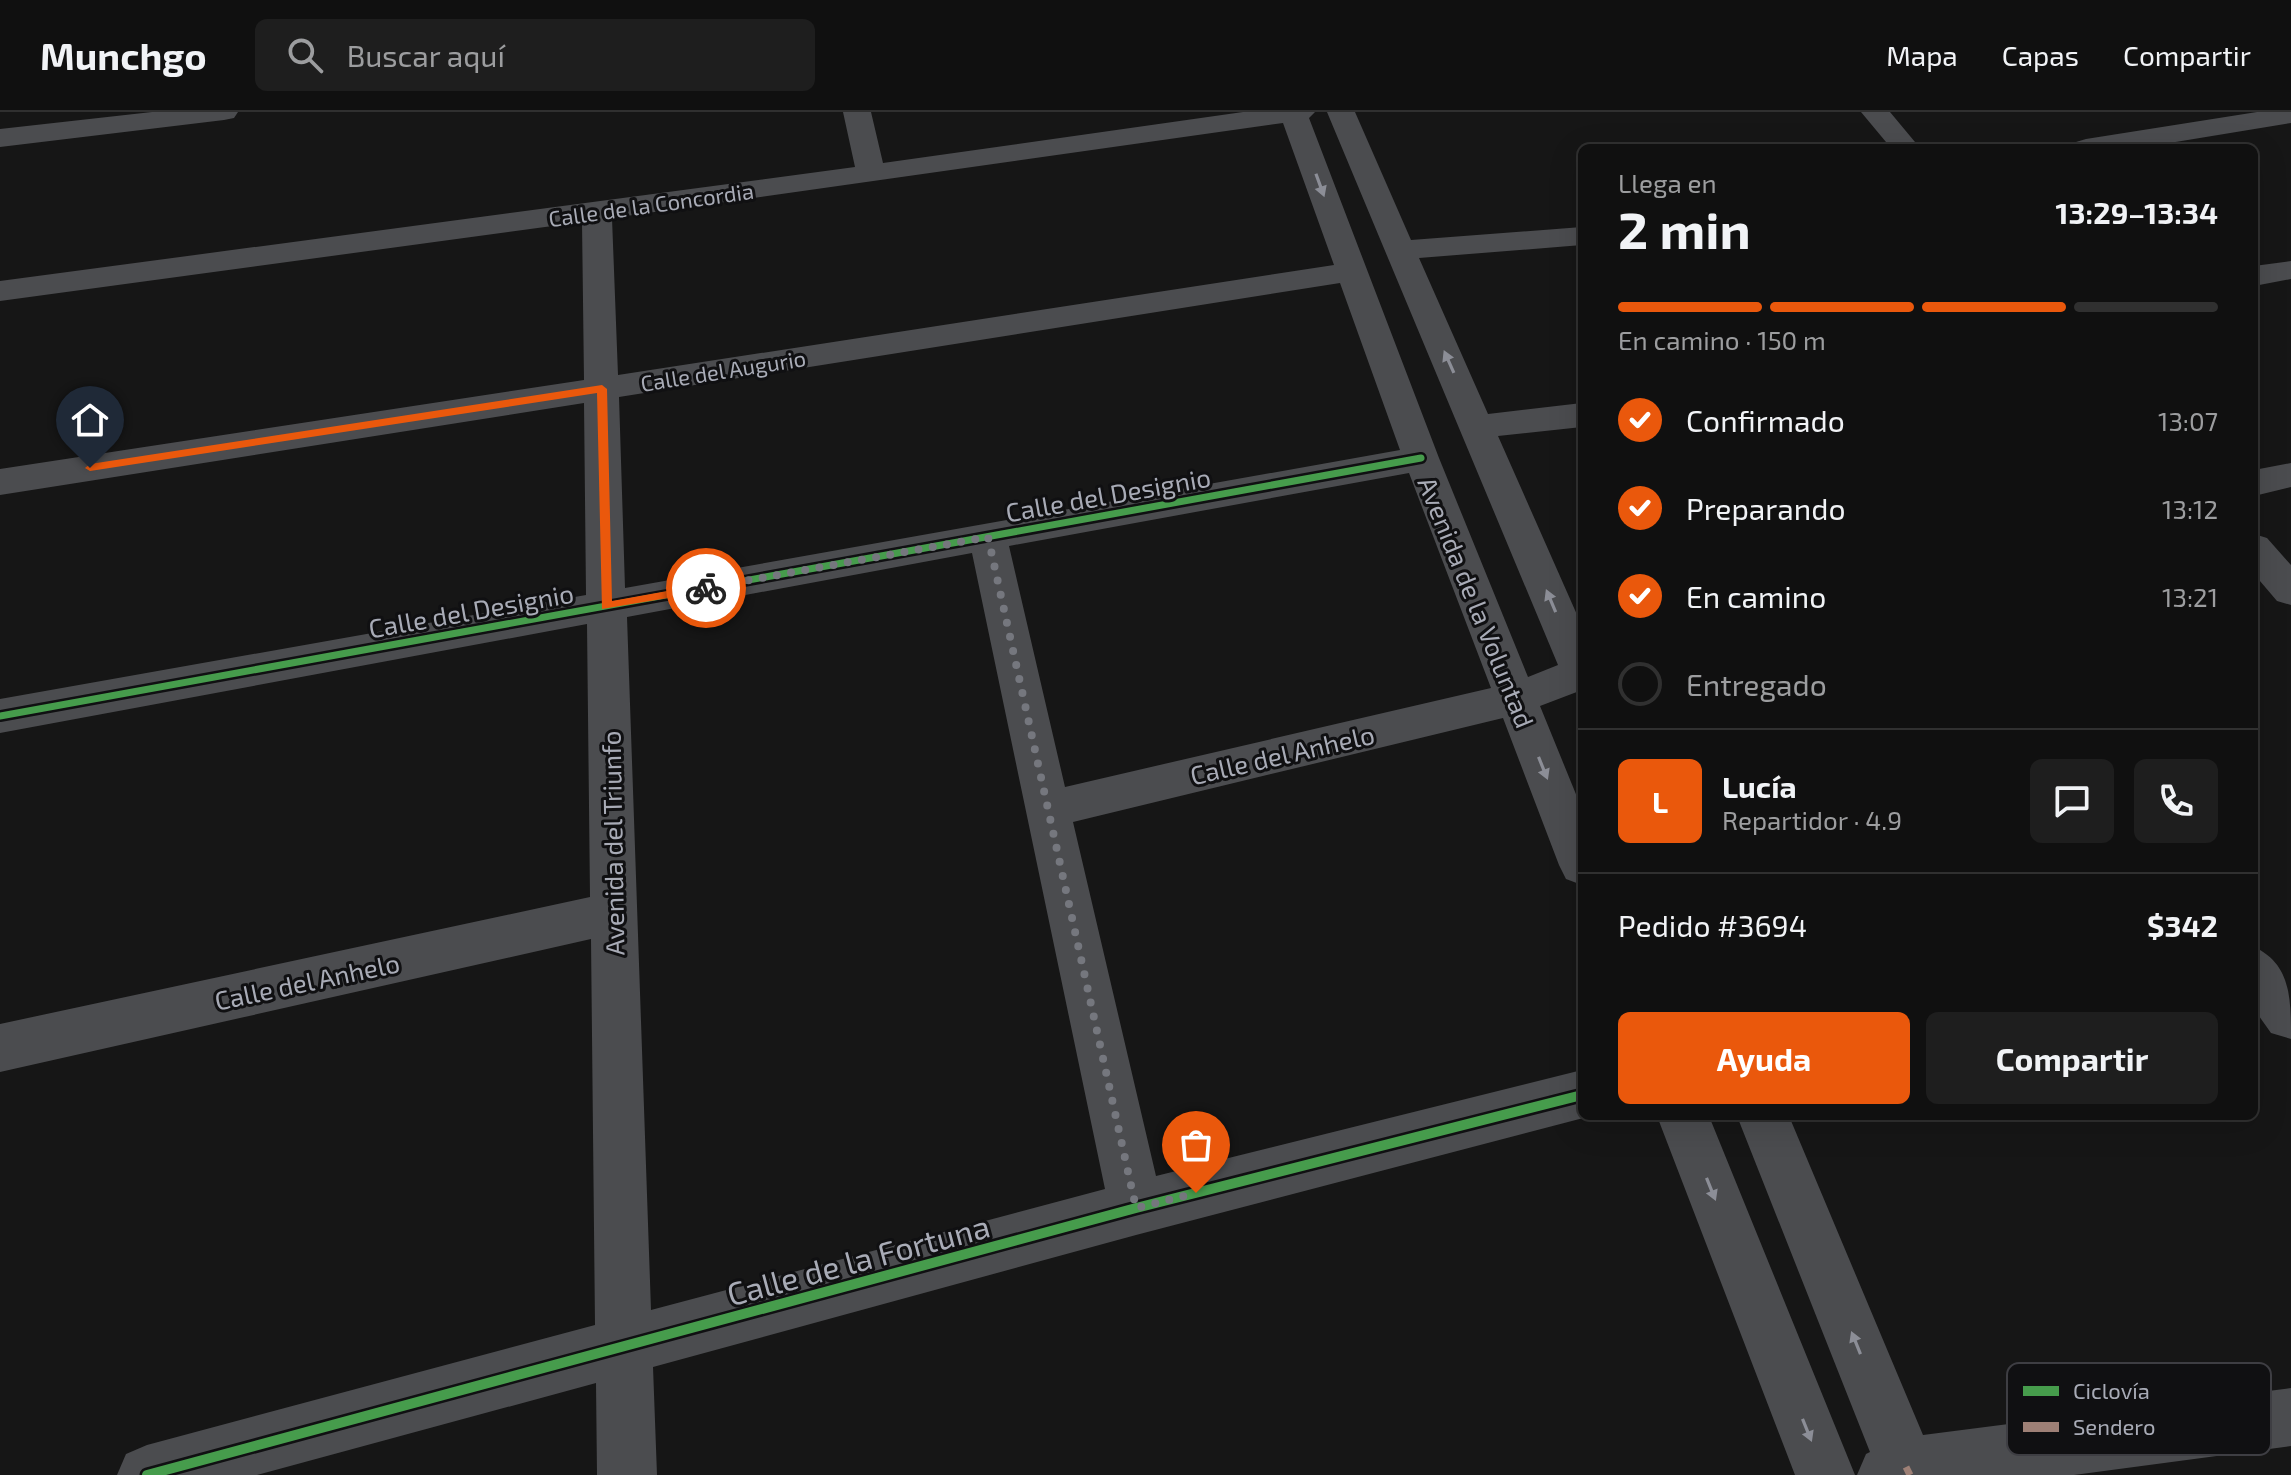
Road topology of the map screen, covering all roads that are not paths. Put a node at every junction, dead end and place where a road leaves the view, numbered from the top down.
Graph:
1 (224, 112) edge
2 (857, 112) edge
3 (1296, 112) edge
4 (1341, 112) edge
5 (1875, 112) edge
6 (2291, 115) edge
7 (0, 138) edge
8 (1903, 144) edge
9 (2111, 144) edge
10 (871, 174) junction
11 (597, 211) junction
12 (1578, 236) edge
13 (1400, 250) junction
14 (2291, 270) edge
15 (1352, 272) junction
16 (2258, 275) edge
17 (0, 291) edge
18 (602, 389) junction
19 (1578, 415) edge
20 (1478, 427) junction
21 (1421, 458) junction
22 (2291, 475) edge
23 (0, 482) edge
24 (2258, 482) edge
25 (988, 537) junction
26 (2258, 553) edge
27 (2291, 591) edge
28 (607, 606) junction
29 (1578, 664) edge
30 (1578, 675) edge
31 (1515, 699) junction
32 (0, 716) edge
33 (1048, 809) junction
34 (1578, 855) edge
35 (614, 913) junction
36 (2258, 975) edge
37 (2288, 1017) dead end
38 (0, 1048) edge
39 (1578, 1096) edge
40 (1685, 1120) edge
41 (1764, 1120) edge
42 (1136, 1208) junction
43 (624, 1347) junction
44 (2291, 1417) edge
45 (2271, 1420) edge
46 (2013, 1455) edge
47 (1896, 1471) edge
48 (147, 1475) edge
49 (627, 1475) edge
50 (1825, 1475) edge

1 - 7 street
2 - 10 street
3 - 10 street, Calle de la Concordia
3 -> 15 street, Avenida de la Voluntad
4 - 13 street
5 - 8 street
6 - 9 street
10 - 11 street, Calle de la Concordia
11 - 17 street, Calle de la Concordia
11 - 18 street, Avenida del Triunfo
12 - 13 street
20 -> 13 street
14 - 16 street
15 - 18 street, Calle del Augurio
15 - 21 street, Avenida de la Voluntad
18 - 23 street, Calle del Augurio
18 - 28 street, Avenida del Triunfo
19 - 20 street
29 -> 20 street
21 - 25 street, Calle del Designio
21 - 31 street, Avenida de la Voluntad
22 - 24 street
25 - 28 street, Calle del Designio
25 - 33 street
26 - 27 street
28 - 32 street, Calle del Designio
28 - 35 street, Avenida del Triunfo
30 - 31 street, Calle del Anhelo
31 - 33 street, Calle del Anhelo
31 -> 34 street, Avenida de la Voluntad
33 - 42 street
35 - 38 street, Calle del Anhelo
35 - 43 street, Avenida del Triunfo
36 - 37 street
39 - 42 street, Calle de la Fortuna
40 -> 50 street
47 -> 41 street
42 - 43 street, Calle de la Fortuna
43 - 48 street, Calle de la Fortuna
43 - 49 street, Avenida del Triunfo
44 - 45 street
46 - 47 street

